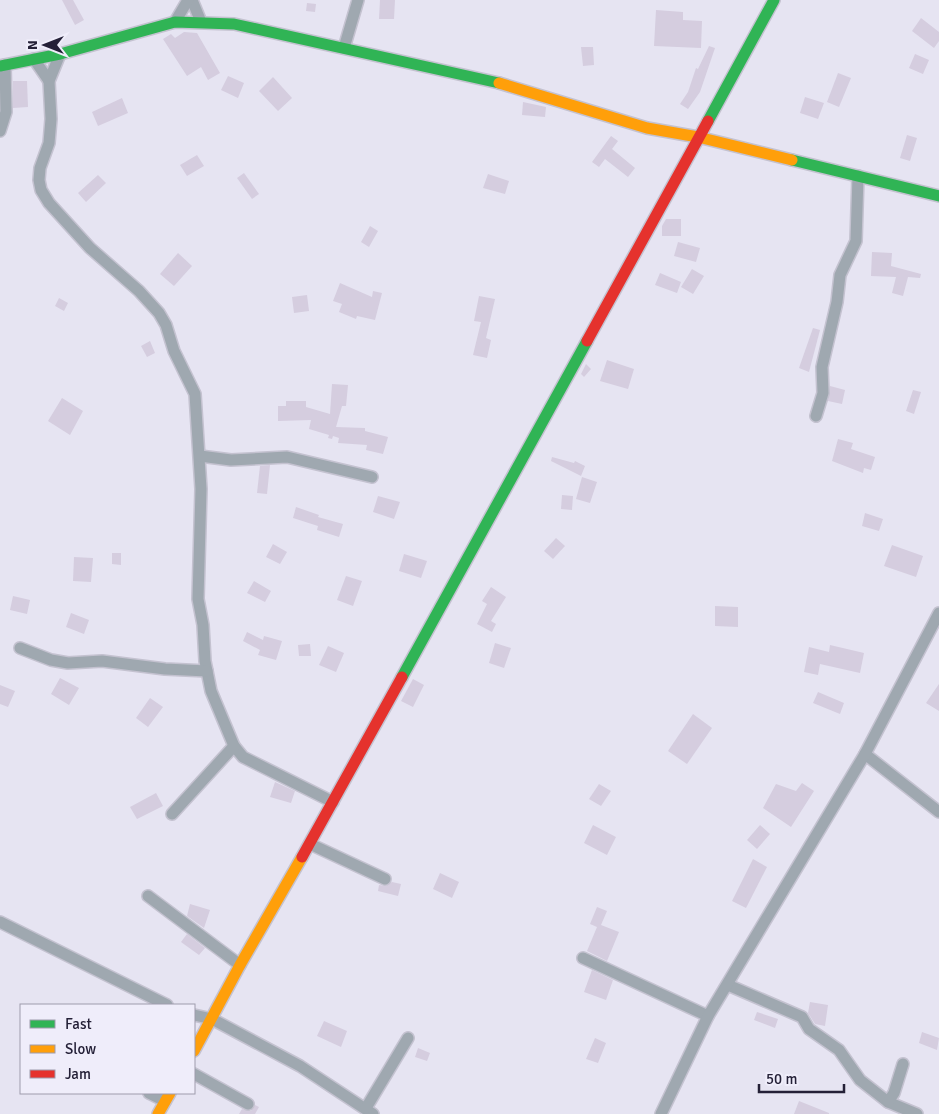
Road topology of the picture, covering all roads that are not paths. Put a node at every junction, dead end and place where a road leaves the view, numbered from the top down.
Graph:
1 (190, 0) edge
2 (358, 0) edge
3 (774, 0) edge
4 (175, 22) junction
5 (201, 22) junction
6 (344, 48) junction
7 (60, 54) junction
8 (34, 59) junction
9 (2, 66) edge
10 (49, 81) junction
11 (0, 131) edge
12 (698, 136) junction
13 (858, 176) junction
14 (939, 196) edge
15 (816, 416) dead end
16 (200, 456) junction
17 (372, 477) dead end
18 (939, 614) edge
19 (20, 648) dead end
20 (207, 671) junction
21 (234, 746) junction
22 (865, 754) junction
23 (332, 802) junction
24 (939, 812) edge
25 (172, 814) dead end
26 (310, 844) junction
27 (384, 879) dead end
28 (148, 896) dead end
29 (0, 922) edge
30 (584, 958) dead end
31 (240, 965) junction
32 (728, 985) junction
33 (165, 1004) edge
34 (195, 1016) edge
35 (708, 1016) junction
36 (212, 1019) junction
37 (408, 1038) dead end
38 (195, 1049) edge
39 (903, 1064) dead end
40 (195, 1075) edge
41 (154, 1094) edge
42 (168, 1097) edge
43 (888, 1102) junction
44 (248, 1104) dead end
45 (369, 1111) edge
46 (666, 1112) edge
47 (158, 1114) edge
48 (917, 1114) edge

1 - 4 street
1 - 5 street
2 - 6 street
3 - 12 street
4 - 5 street
4 - 7 street
5 - 6 street
6 - 12 street
7 - 8 street
7 - 10 street
8 - 9 street
8 - 10 street
9 - 11 street
10 - 16 street
12 - 13 street
12 - 23 street
13 - 14 street
13 - 15 street
16 - 17 street
16 - 20 street
18 - 22 street
19 - 20 street
20 - 21 street
21 - 23 street
21 - 25 street
22 - 24 street
22 - 32 street
23 - 26 street
26 - 27 street
26 - 31 street
28 - 31 street
29 - 33 street
30 - 35 street
31 - 36 street
32 - 35 street
32 - 43 street
34 - 36 street
35 - 46 street
36 - 38 street
36 - 45 street
37 - 45 street
39 - 43 street
40 - 44 street
41 - 42 street
42 - 47 street
43 - 48 street

